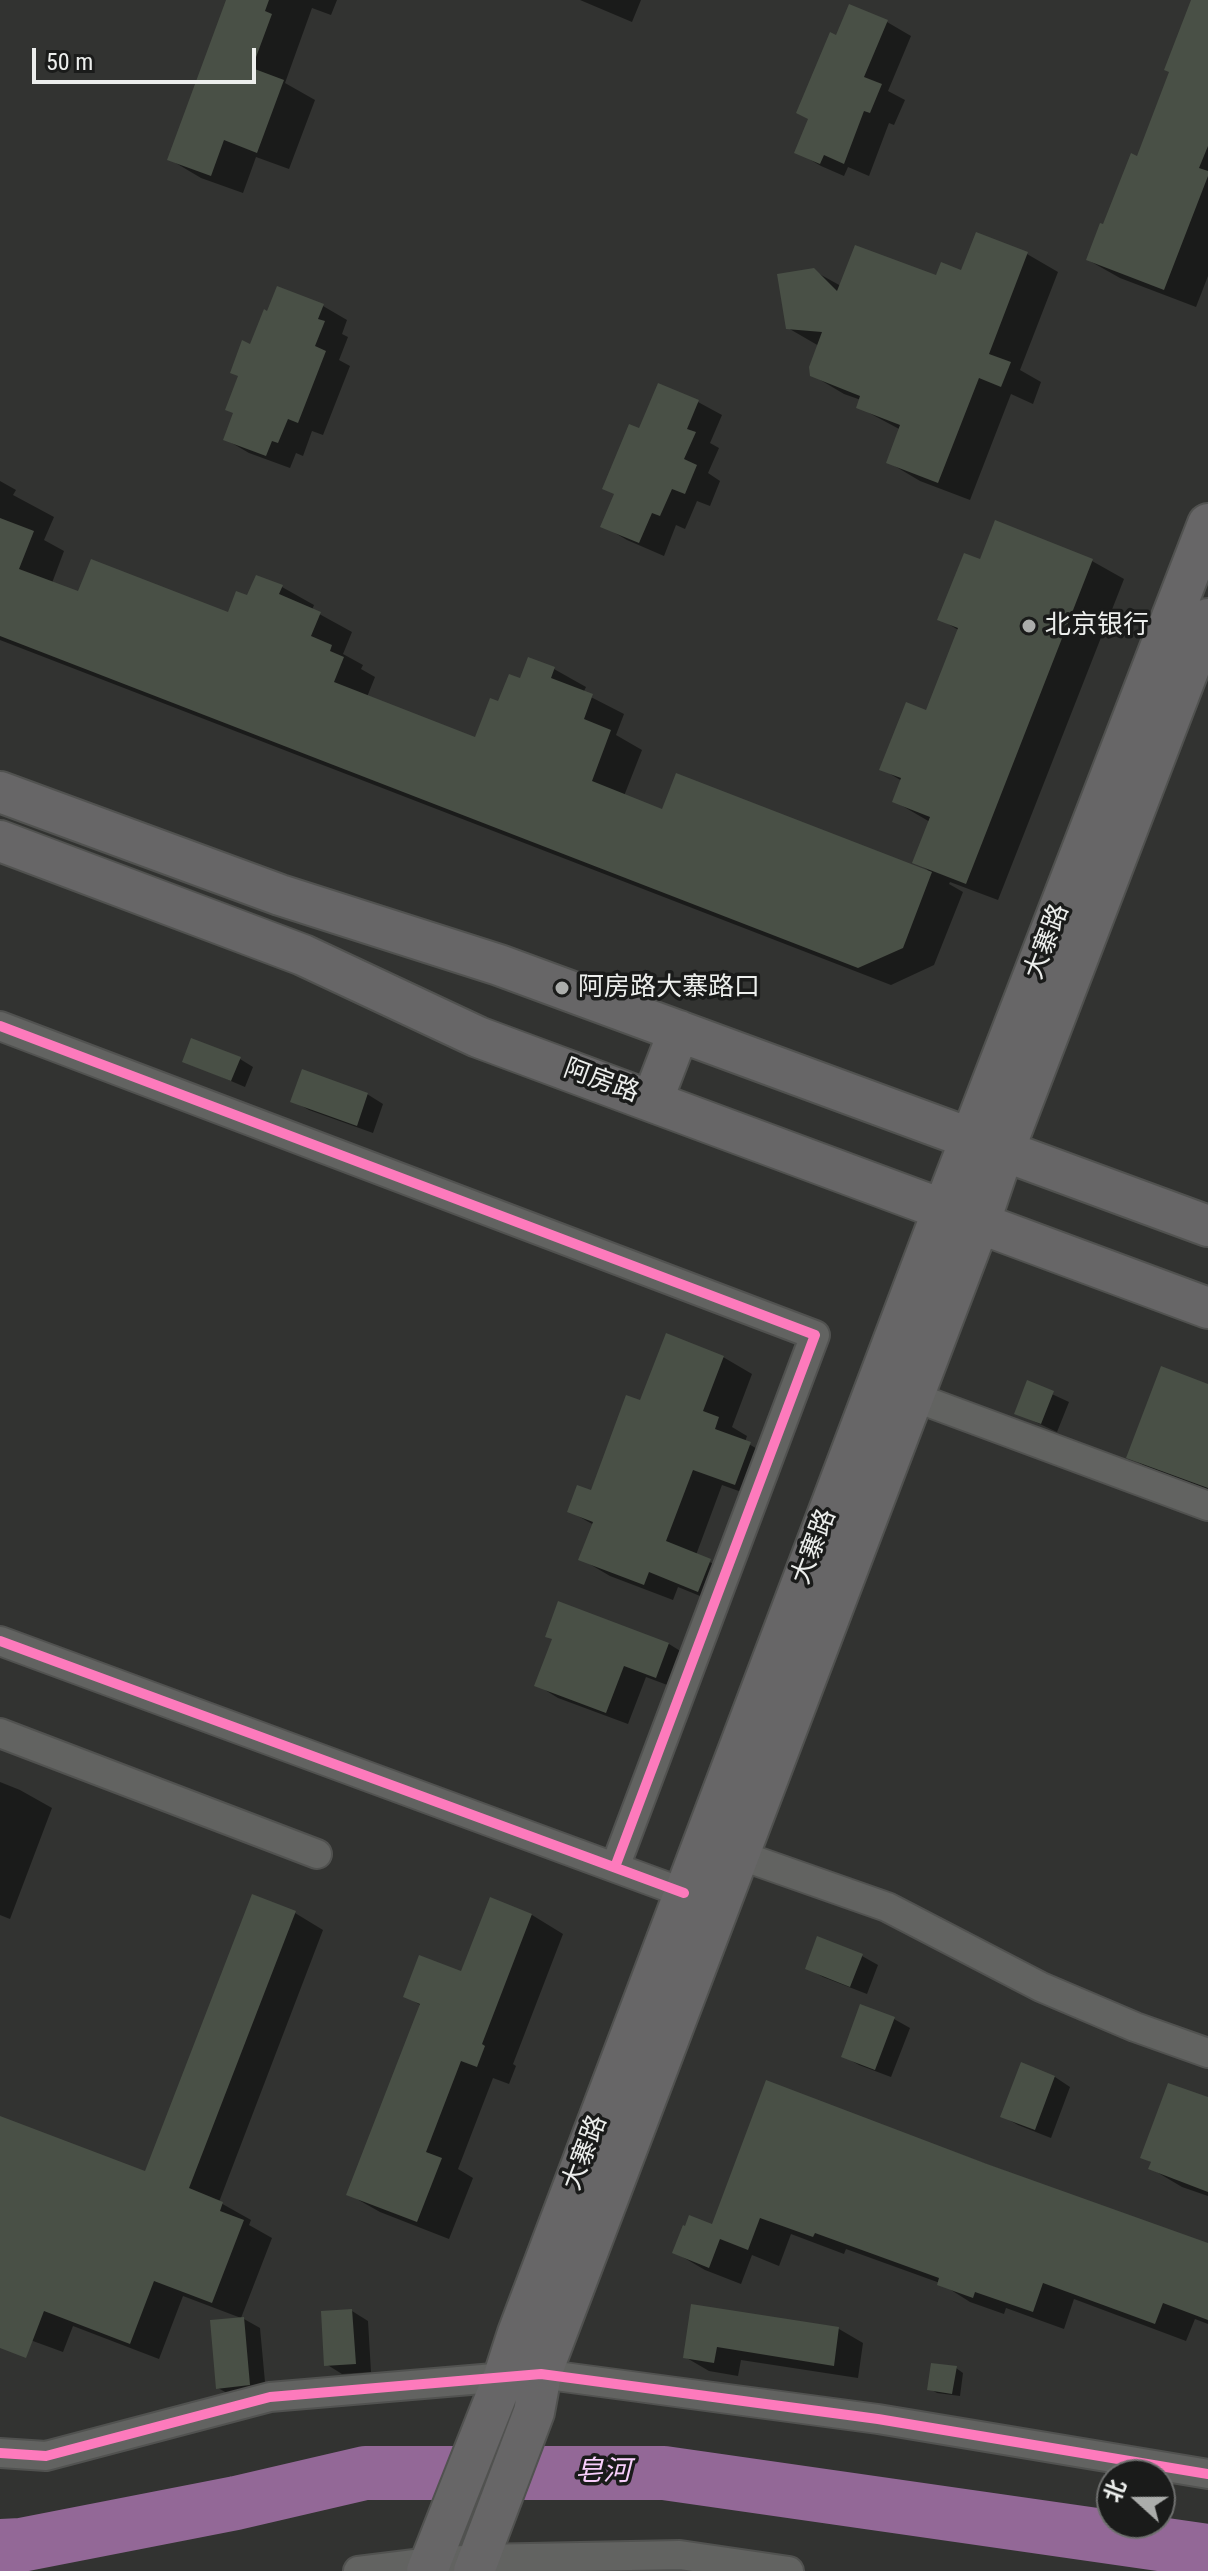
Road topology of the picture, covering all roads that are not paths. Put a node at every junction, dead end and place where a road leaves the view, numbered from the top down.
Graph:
1 (1208, 524) edge
2 (1208, 619) edge
3 (0, 792) edge
4 (0, 841) edge
5 (0, 1026) edge
6 (679, 1031) junction
7 (652, 1101) junction
8 (988, 1144) junction
9 (943, 1210) junction
10 (979, 1224) junction
11 (1208, 1226) edge
12 (1208, 1308) edge
13 (914, 1397) junction
14 (1208, 1506) edge
15 (0, 1641) edge
16 (0, 1733) edge
17 (317, 1854) dead end
18 (739, 1855) junction
19 (615, 1867) junction
20 (684, 1893) junction
21 (1208, 2053) edge
22 (526, 2387) junction
23 (0, 2453) edge
24 (1208, 2474) edge
25 (434, 2553) edge
26 (476, 2565) edge
27 (358, 2571) edge
28 (789, 2571) edge

1 - 8 main road, 大寨路
2 - 8 main road, 大寨路
3 - 6 main road
4 - 7 main road, 阿房路
5 - 19 street
6 - 7 main road
6 - 8 main road
7 - 9 main road, 阿房路
8 - 9 main road, 大寨路
8 - 10 main road, 大寨路
8 - 11 main road
9 - 10 main road, 阿房路
9 - 20 main road, 大寨路
10 - 12 main road, 阿房路
10 - 13 main road, 大寨路
13 - 14 street
13 - 18 main road, 大寨路
15 - 19 street
16 - 17 street
18 - 21 street
18 - 22 main road, 大寨路
19 - 20 street
20 - 22 main road, 大寨路
22 - 23 street
22 - 24 street
22 - 25 main road, 大寨路
22 - 26 main road, 大寨路
25 - 26 street
25 - 27 street
26 - 28 street

